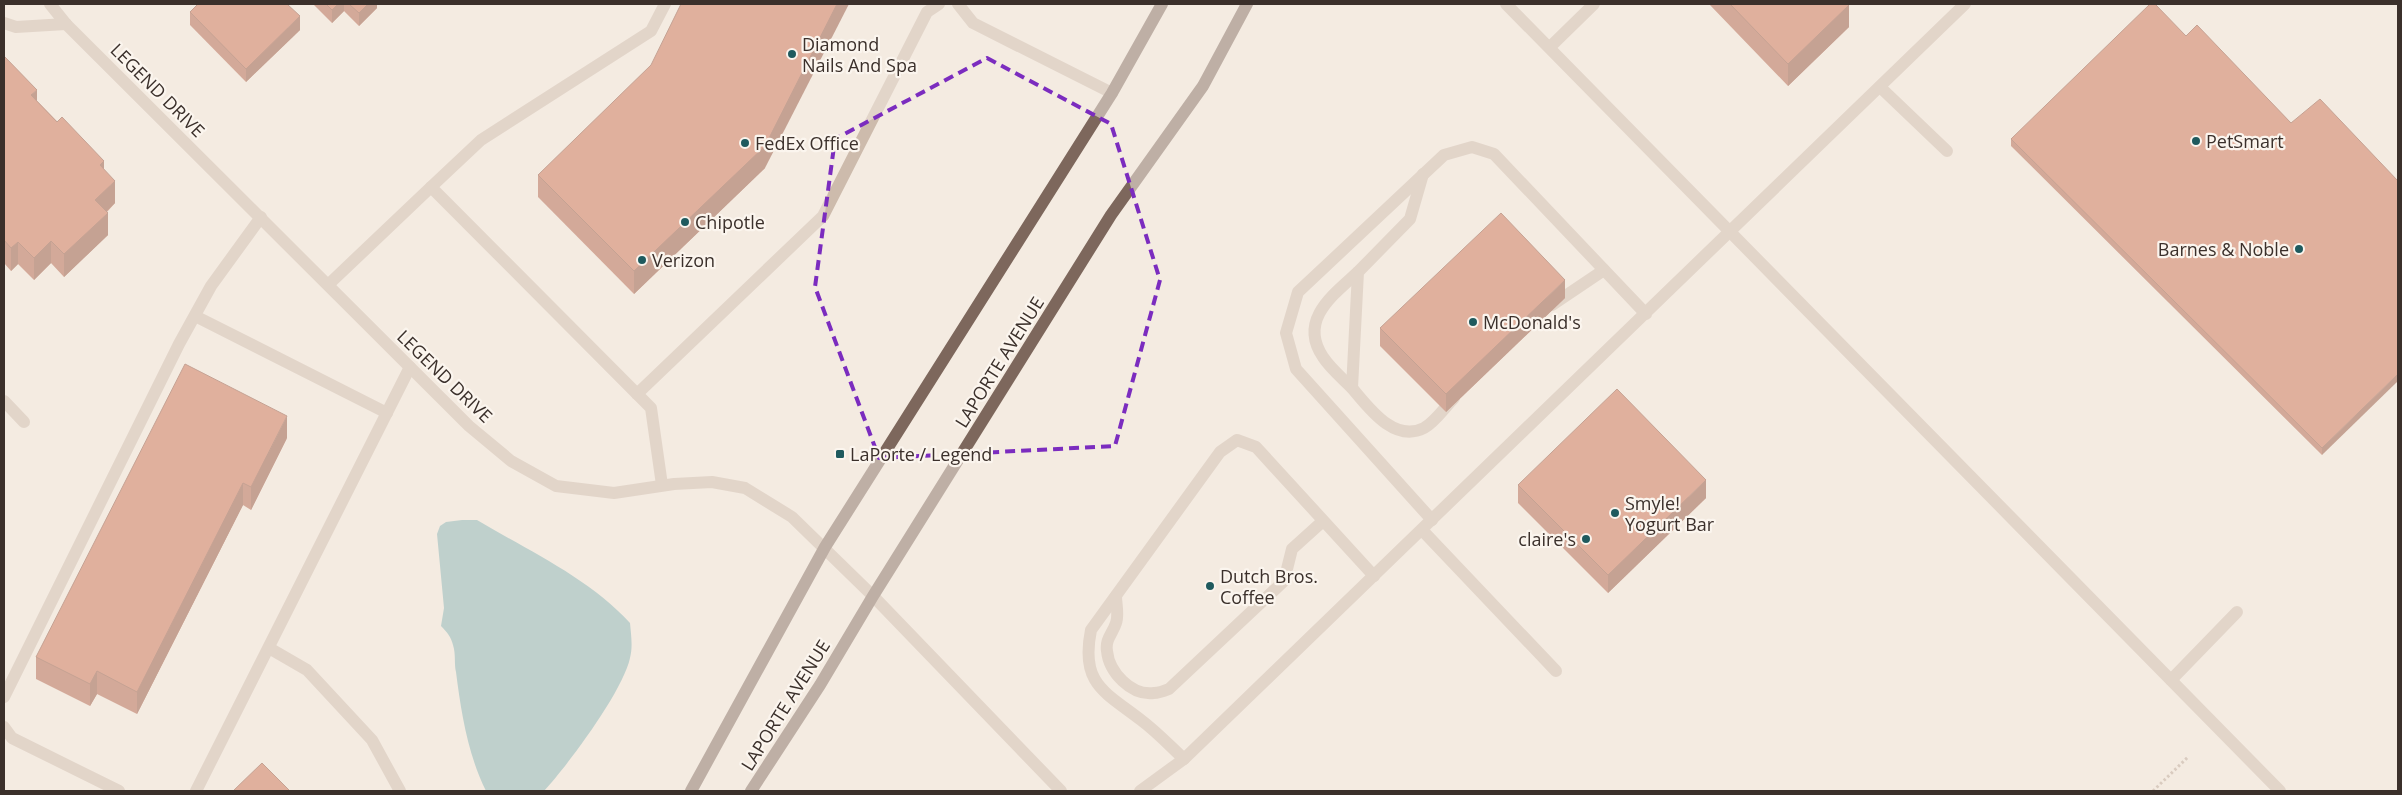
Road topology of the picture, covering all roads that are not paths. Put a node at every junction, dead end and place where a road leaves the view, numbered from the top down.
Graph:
1 (50, 4) edge
2 (665, 4) edge
3 (938, 4) edge
4 (958, 4) edge
5 (1162, 4) edge
6 (1247, 4) edge
7 (1506, 4) edge
8 (1594, 4) edge
9 (1965, 4) edge
10 (4, 23) edge
11 (66, 24) junction
12 (1550, 46) junction
13 (1880, 87) junction
14 (1112, 94) junction
15 (1947, 151) dead end
16 (1424, 174) junction
17 (431, 187) junction
18 (261, 217) junction
19 (1731, 231) junction
20 (1604, 270) junction
21 (1358, 272) junction
22 (329, 284) junction
23 (1541, 313) edge
24 (1646, 314) junction
25 (195, 316) junction
26 (410, 367) junction
27 (1466, 387) edge
28 (1352, 388) junction
29 (637, 394) junction
30 (4, 401) edge
31 (387, 413) junction
32 (24, 422) dead end
33 (662, 485) junction
34 (1432, 520) junction
35 (1323, 521) junction
36 (1422, 530) junction
37 (825, 547) junction
38 (1374, 576) junction
39 (873, 596) junction
40 (1116, 596) junction
41 (2237, 612) dead end
42 (269, 648) junction
43 (1556, 672) dead end
44 (2171, 680) junction
45 (4, 697) edge
46 (4, 727) edge
47 (1184, 760) junction
48 (118, 791) edge
49 (196, 791) edge
50 (400, 791) edge
51 (691, 791) edge
52 (751, 791) edge
53 (1061, 791) edge
54 (1140, 791) edge
55 (2280, 791) edge

1 - 11 street, LEGEND DRIVE
2 - 17 street
3 - 29 street
4 - 14 street
5 - 14 main road, LAPORTE AVENUE
6 - 39 main road, LAPORTE AVENUE
7 - 12 street
8 - 12 street
9 - 13 street
10 - 11 street
11 - 18 street, LEGEND DRIVE
12 - 19 street
13 - 15 street
13 - 19 street
14 - 37 main road, LAPORTE AVENUE
16 - 20 street
16 - 21 street
16 - 34 street
17 - 22 street
17 - 29 street
18 - 22 street, LEGEND DRIVE
18 - 25 street
19 - 24 street
19 - 44 street
20 - 23 street
20 - 24 street
21 - 28 street
21 - 28 street
22 - 26 street, LEGEND DRIVE
24 - 34 street
25 - 31 street
25 - 45 street
26 - 31 street
26 - 33 street, LEGEND DRIVE
27 - 28 street
29 - 33 street
30 - 32 street
31 - 42 street
33 - 37 street, LEGEND DRIVE
34 - 36 street
35 - 38 street
35 - 40 street
35 - 40 street
36 - 38 street
36 - 43 street
37 - 39 street, LEGEND DRIVE
37 - 51 main road, LAPORTE AVENUE
38 - 47 street
39 - 52 main road, LAPORTE AVENUE
39 - 53 street, LEGEND DRIVE
40 - 47 street
41 - 44 street
42 - 49 street
42 - 50 street
44 - 55 street
46 - 48 street
47 - 54 street

